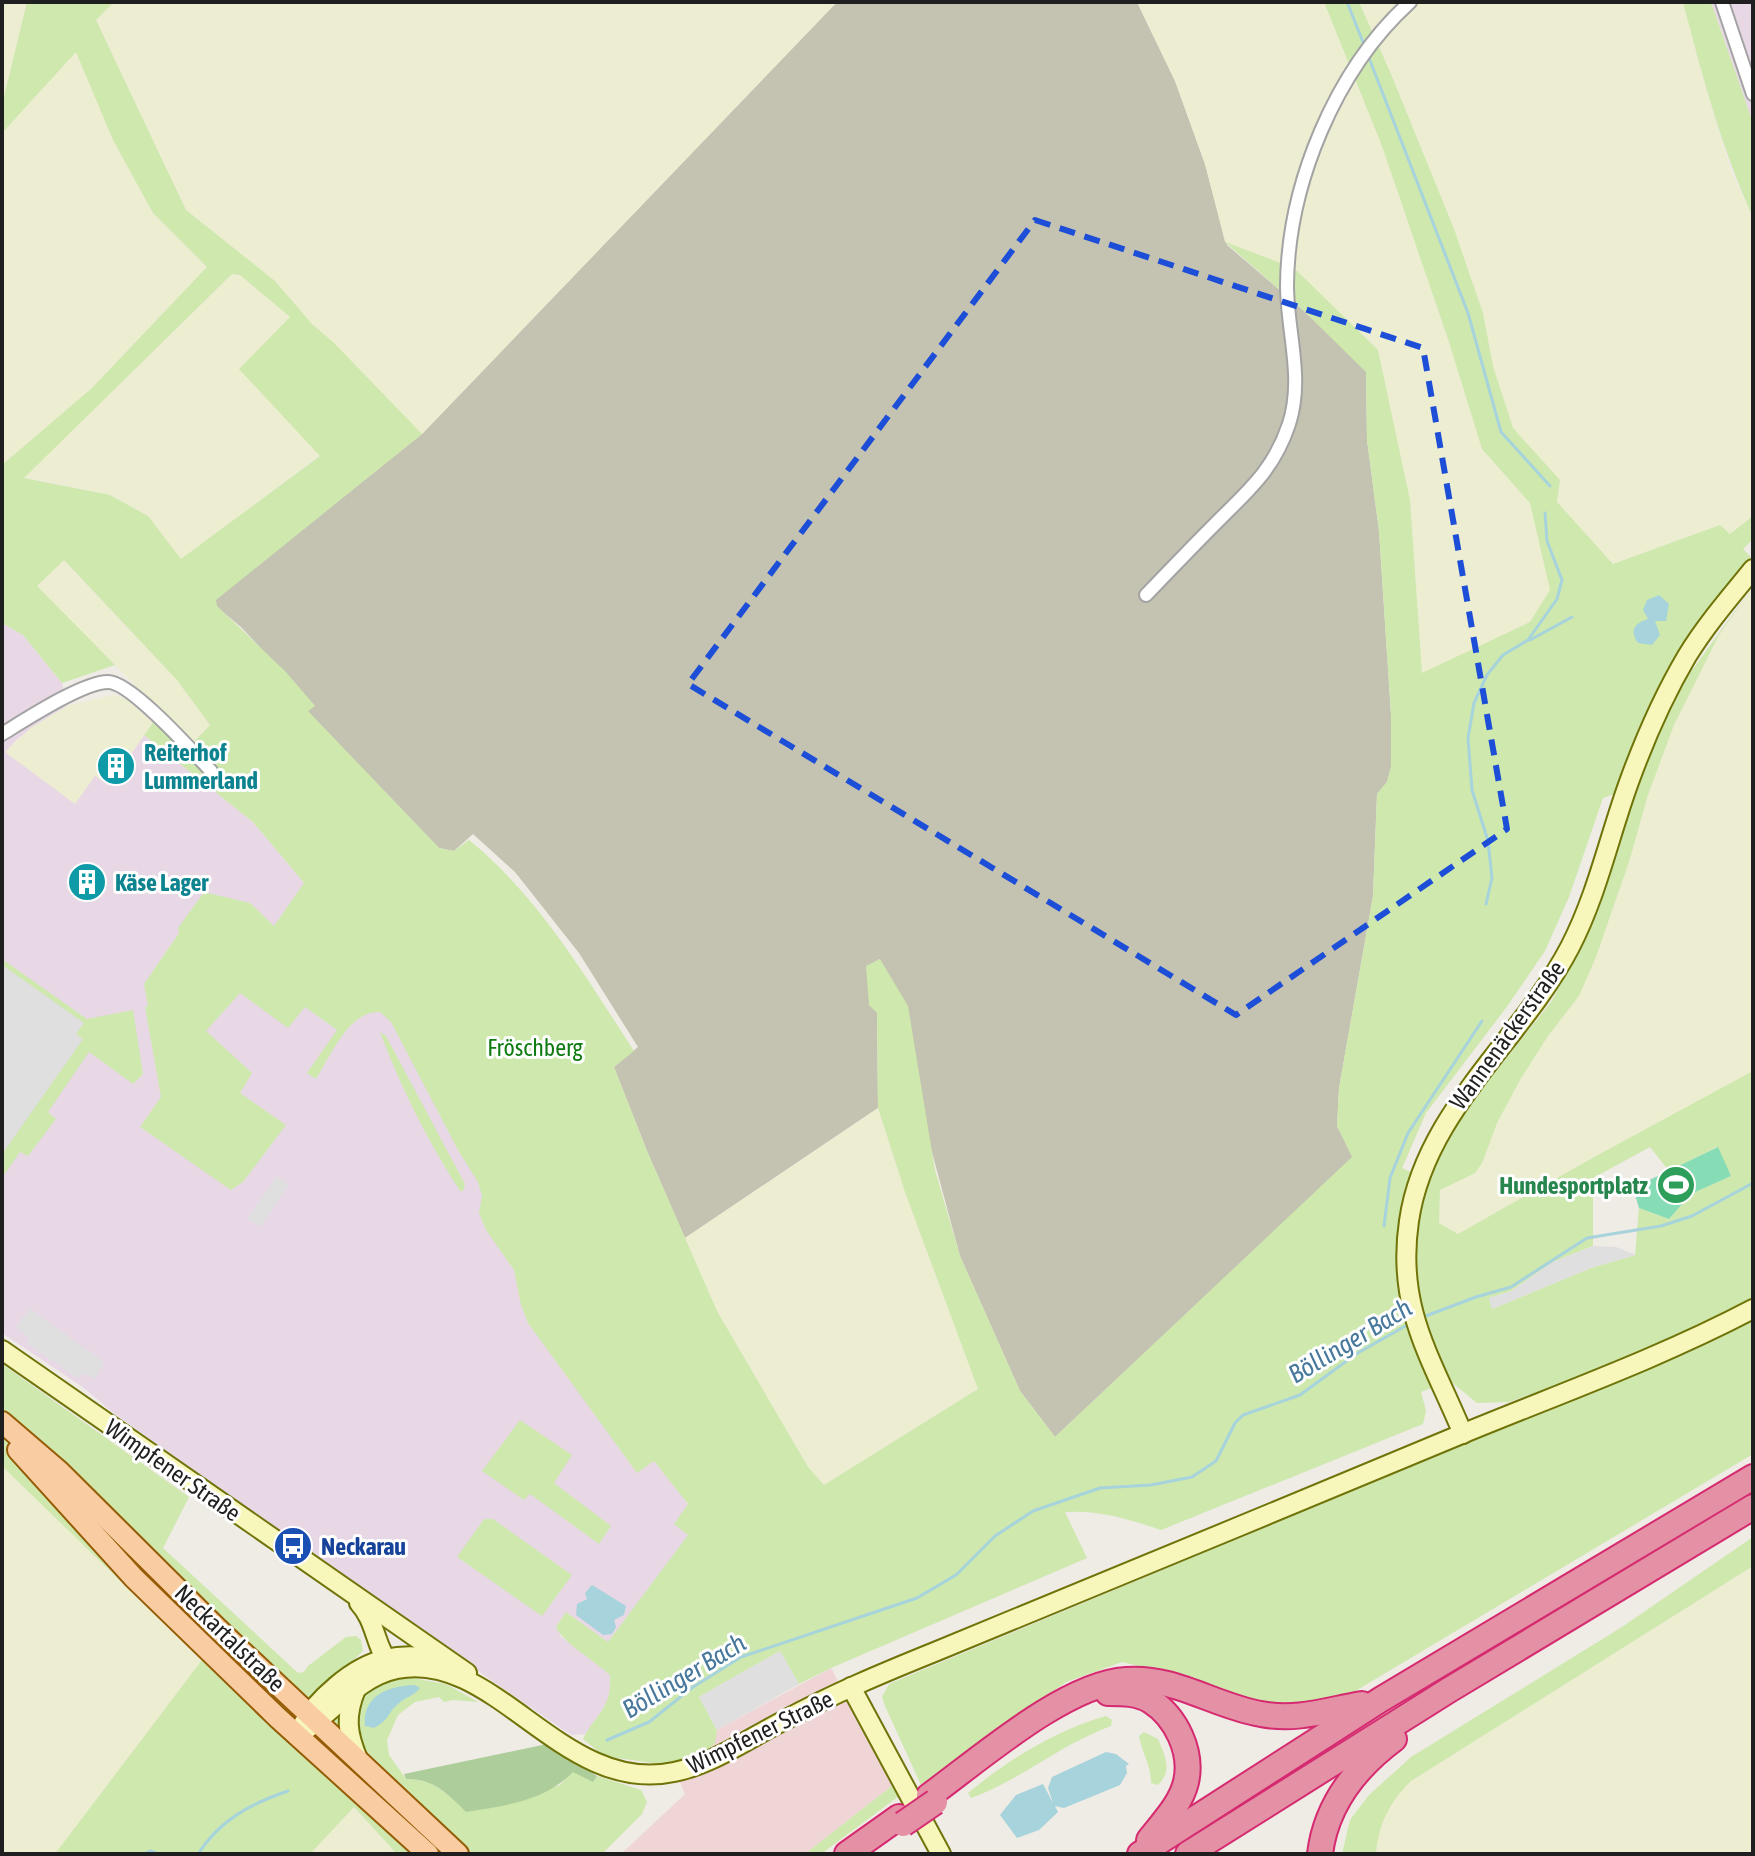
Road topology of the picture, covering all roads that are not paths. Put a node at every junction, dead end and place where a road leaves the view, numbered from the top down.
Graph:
1 (1410, 2) edge
2 (1722, 2) edge
3 (1753, 94) edge
4 (1753, 569) edge
5 (1146, 595) dead end
6 (2, 734) edge
7 (211, 771) dead end
8 (1753, 1309) edge
9 (2, 1350) edge
10 (2, 1422) edge
11 (2, 1432) edge
12 (1463, 1434) junction
13 (1753, 1477) edge
14 (1753, 1507) edge
15 (345, 1589) junction
16 (450, 1661) junction
17 (390, 1664) junction
18 (851, 1687) junction
19 (356, 1689) junction
20 (1449, 1690) junction
21 (1380, 1700) junction
22 (314, 1718) junction
23 (297, 1736) junction
24 (575, 1753) junction
25 (363, 1766) junction
26 (932, 1799) junction
27 (901, 1820) junction
28 (428, 1854) edge
29 (458, 1854) edge
30 (847, 1854) edge
31 (860, 1854) edge
32 (941, 1854) edge
33 (1138, 1854) edge
34 (1188, 1854) edge
35 (1320, 1854) edge

1 - 5 street
2 - 3 street
4 - 12 street, Wannenäckerstraße
6 - 7 street
8 - 12 street, Wimpfener Straße
9 - 15 street, Wimpfener Straße
10 - 22 main road, Neckartalstraße
11 - 23 main road, Neckartalstraße
12 - 18 street, Wimpfener Straße
13 - 21 highway
14 - 20 highway
15 - 16 street, Wimpfener Straße
15 - 17 street, Wimpfener Straße
16 - 17 street, Wimpfener Straße
16 - 24 street, Wimpfener Straße
17 - 19 street
17 - 22 street, Wimpfener Straße
17 - 24 street, Wimpfener Straße
18 - 24 street, Wimpfener Straße
18 - 32 street
19 - 22 street
19 - 25 street
20 - 34 highway
20 - 35 highway
21 - 26 highway
21 - 33 highway
22 - 23 street, Wimpfener Straße
22 - 25 main road, Neckartalstraße
23 - 28 main road, Neckartalstraße
25 - 29 main road, Neckartalstraße
26 - 27 highway, bridge
26 - 33 highway
27 - 30 highway
27 - 31 highway

